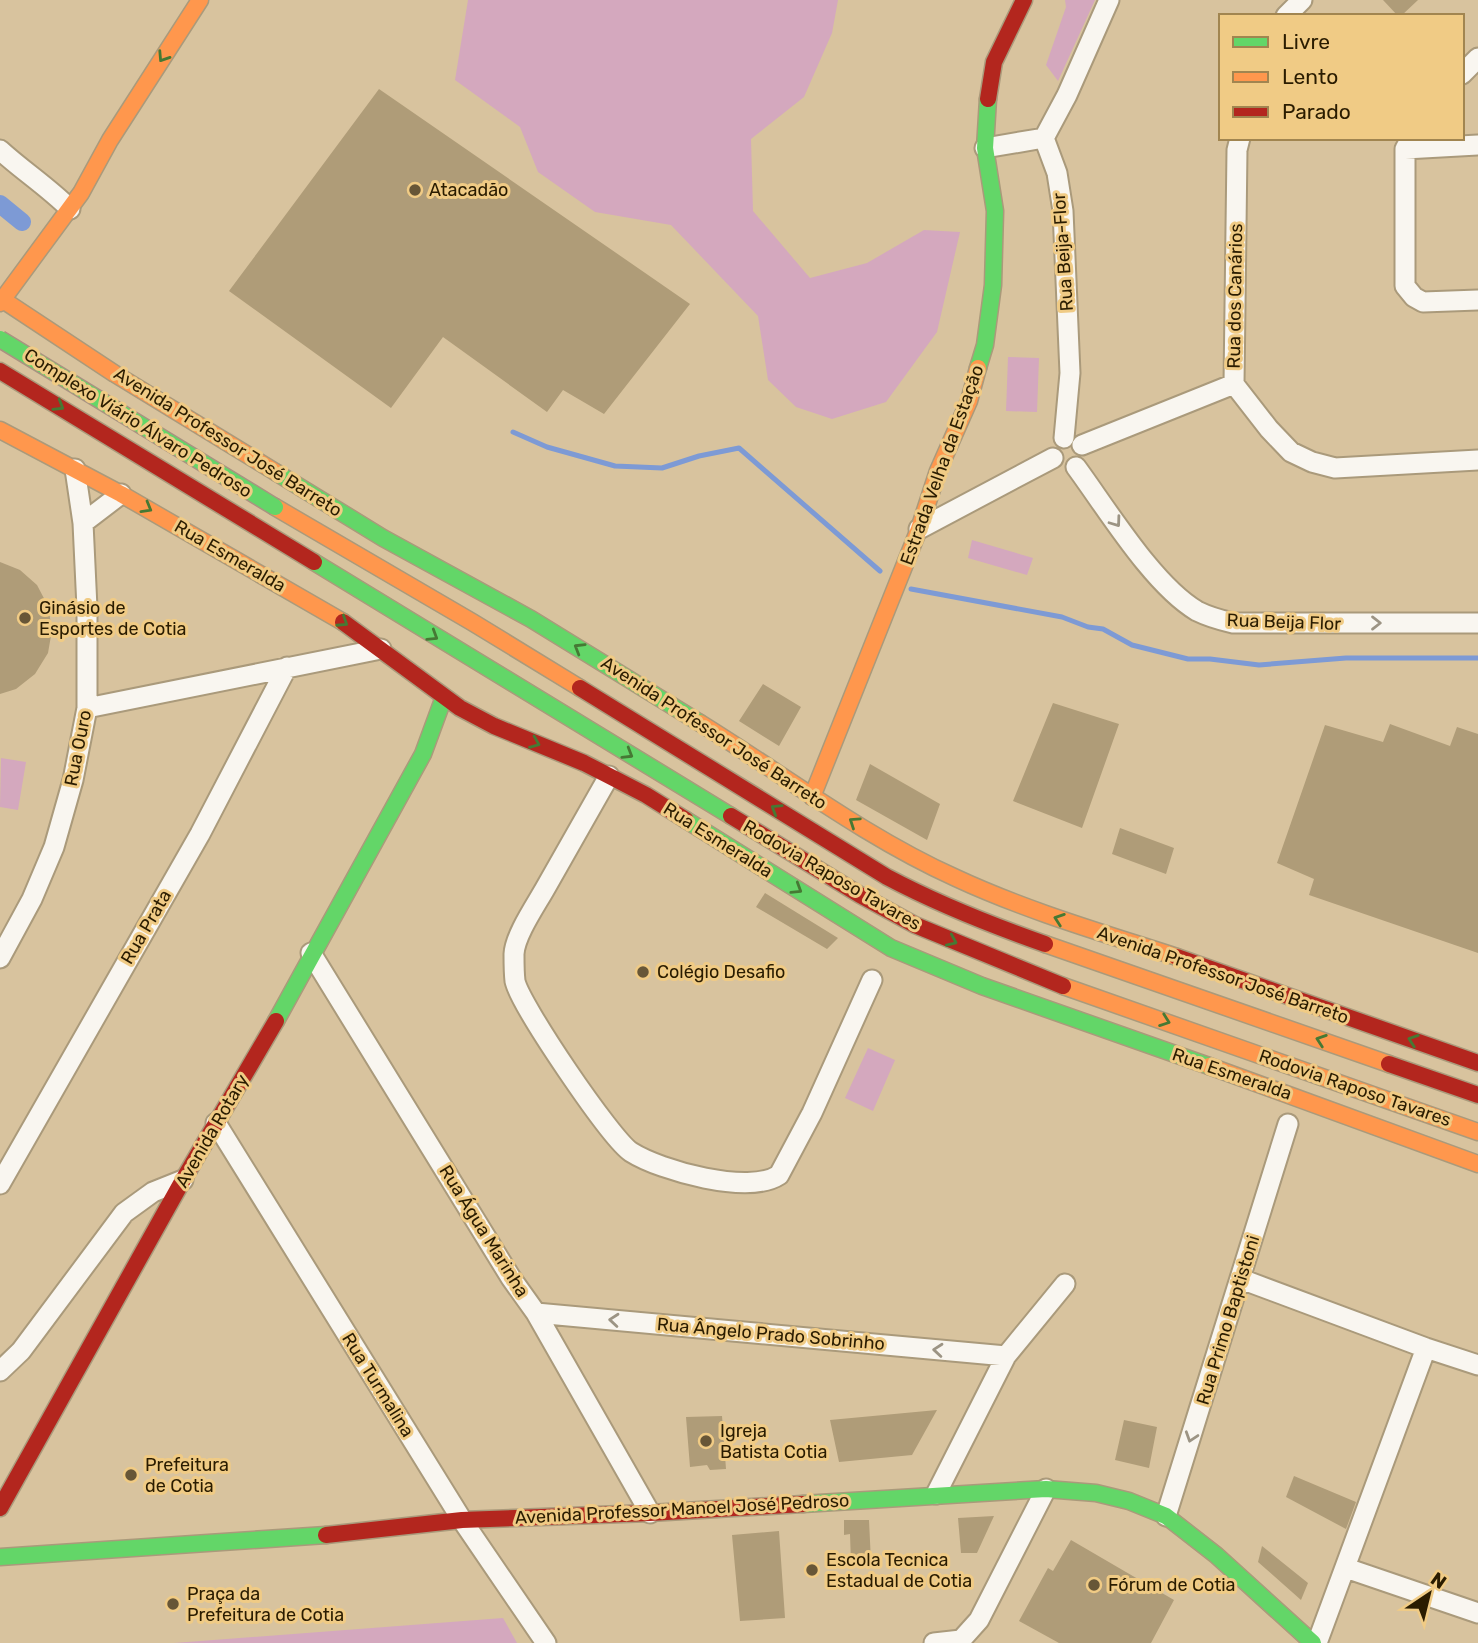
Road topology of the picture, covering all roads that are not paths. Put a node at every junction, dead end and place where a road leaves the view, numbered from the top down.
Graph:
1 (200, 0) edge
2 (1024, 0) edge
3 (1109, 0) edge
4 (1302, 0) edge
5 (1288, 14) edge
6 (1478, 58) edge
7 (1464, 72) edge
8 (153, 102) dead end
9 (1044, 138) junction
10 (1240, 140) edge
11 (1408, 144) edge
12 (1478, 145) edge
13 (985, 148) junction
14 (0, 150) edge
15 (76, 201) junction
16 (48, 239) junction
17 (0, 275) edge
18 (1, 300) edge
19 (1478, 300) edge
20 (33, 319) junction
21 (0, 340) edge
22 (0, 371) edge
23 (1234, 384) junction
24 (0, 430) edge
25 (1073, 442) junction
26 (1053, 458) junction
27 (1478, 460) edge
28 (1076, 467) junction
29 (75, 469) junction
30 (121, 494) junction
31 (275, 507) junction
32 (83, 523) junction
33 (919, 529) junction
34 (271, 536) joint
35 (1478, 623) edge
36 (382, 649) junction
37 (287, 667) junction
38 (444, 697) junction
39 (87, 708) junction
40 (461, 721) junction
41 (423, 754) junction
42 (609, 776) junction
43 (812, 797) junction
44 (311, 953) junction
45 (0, 958) edge
46 (872, 980) dead end
47 (1478, 1063) edge
48 (1478, 1096) edge
49 (216, 1124) junction
50 (1288, 1124) dead end
51 (1478, 1132) edge
52 (1478, 1164) edge
53 (183, 1180) junction
54 (0, 1184) edge
55 (1241, 1279) junction
56 (1065, 1284) dead end
57 (536, 1312) junction
58 (1426, 1348) junction
59 (1006, 1356) junction
60 (1478, 1365) edge
61 (0, 1371) edge
62 (1046, 1489) junction
63 (936, 1494) junction
64 (0, 1508) edge
65 (650, 1513) junction
66 (1166, 1516) junction
67 (462, 1520) junction
68 (0, 1557) edge
69 (1346, 1568) junction
70 (1478, 1613) edge
71 (546, 1643) edge
72 (934, 1643) edge
73 (1315, 1643) edge

1 -> 15 main road
2 - 13 main road, Estrada Velha da Estação
3 - 9 street
4 - 5 street
6 - 7 street
8 - 15 main road
9 - 13 street
9 - 25 street, Rua Beija-Flor
10 - 23 street, Rua dos Canários
11 - 12 street
11 - 19 street
13 - 33 main road, Estrada Velha da Estação
14 - 15 street
15 - 16 main road
16 - 17 main road
16 - 18 main road
16 - 20 main road
18 - 20 main road, Avenida Professor José Barreto
20 - 21 main road
43 -> 20 main road, Avenida Professor José Barreto
21 - 31 main road, Complexo Viário Álvaro Pedroso, bridge
22 -> 34 main road, Complexo Viário Álvaro Pedroso
23 - 25 street
23 - 27 street, Rua dos Canários
24 - 29 main road, Rua Esmeralda
25 - 26 street
25 - 28 street
26 - 28 street
26 - 33 street
28 -> 35 street, Rua Beija Flor
29 - 30 main road, Rua Esmeralda
29 - 32 street, Rua Ouro
30 - 32 street
30 -> 36 main road, Rua Esmeralda
31 - 43 main road
48 -> 31 main road, Rodovia Raposo Tavares
32 - 39 street, Rua Ouro
33 - 43 main road, Estrada Velha da Estação
34 -> 51 main road, Rodovia Raposo Tavares
36 - 37 street
36 - 38 main road, Rua Esmeralda
37 - 39 street
37 - 54 street, Rua Prata
38 - 40 main road, Rua Esmeralda
38 - 41 main road, Avenida Rotary
39 - 45 street, Rua Ouro
40 - 41 main road, Avenida Rotary
40 -> 42 main road, Rua Esmeralda
41 - 44 main road, Avenida Rotary
42 - 46 street
42 -> 52 main road, Rua Esmeralda
47 -> 43 main road, Avenida Professor José Barreto
44 - 49 main road, Avenida Rotary
44 - 57 street, Rua Água Marinha
49 - 53 main road, Avenida Rotary
49 - 67 street, Rua Turmalina
50 - 55 street, Rua Primo Baptistoni
53 - 61 street
53 - 64 main road, Avenida Rotary
55 - 58 street
55 -> 66 street, Rua Primo Baptistoni
56 - 59 street
59 -> 57 street, Rua Ângelo Prado Sobrinho
57 - 65 street, Rua Água Marinha
58 - 60 street
58 - 69 street
59 - 63 street
62 - 63 main road, Avenida Professor Manoel José Pedroso
62 - 66 main road, Avenida Professor Manoel José Pedroso
62 - 72 street
63 - 65 main road, Avenida Professor Manoel José Pedroso
65 - 67 main road, Avenida Professor Manoel José Pedroso
66 - 73 main road, Avenida Professor Manoel José Pedroso
67 - 68 main road, Avenida Professor Manoel José Pedroso
67 - 71 street, Rua Turmalina
69 - 70 street
69 - 73 street

